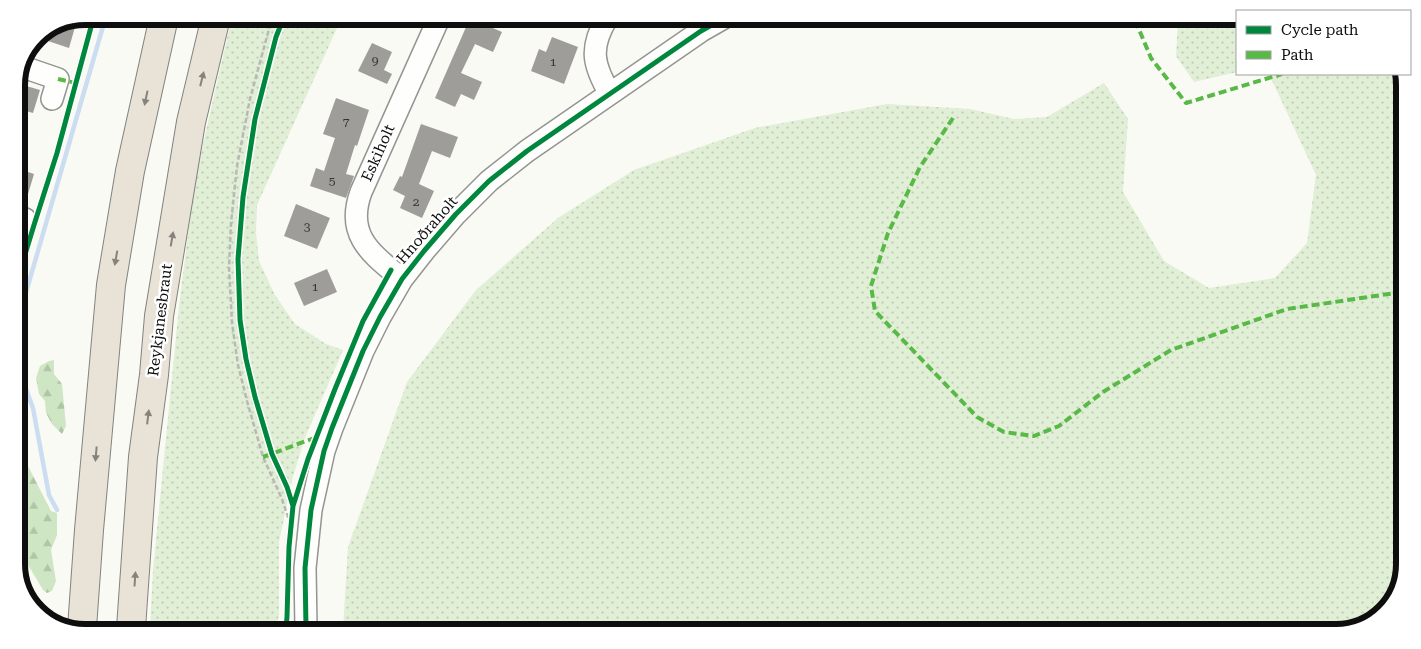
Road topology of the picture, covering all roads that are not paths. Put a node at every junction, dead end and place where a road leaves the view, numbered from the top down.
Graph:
1 (162, 25) edge
2 (214, 25) edge
3 (436, 25) edge
4 (603, 25) edge
5 (712, 25) edge
6 (27, 68) edge
7 (610, 94) junction
8 (52, 99) dead end
9 (402, 279) junction
10 (82, 624) edge
11 (131, 624) edge
12 (306, 624) edge

1 -> 10 highway
11 -> 2 highway, Reykjanesbraut
3 - 9 street, Eskiholt
4 - 7 street
5 - 7 street, Hnoðraholt
6 - 8 street
7 - 9 street, Hnoðraholt
9 - 12 street, Hnoðraholt

